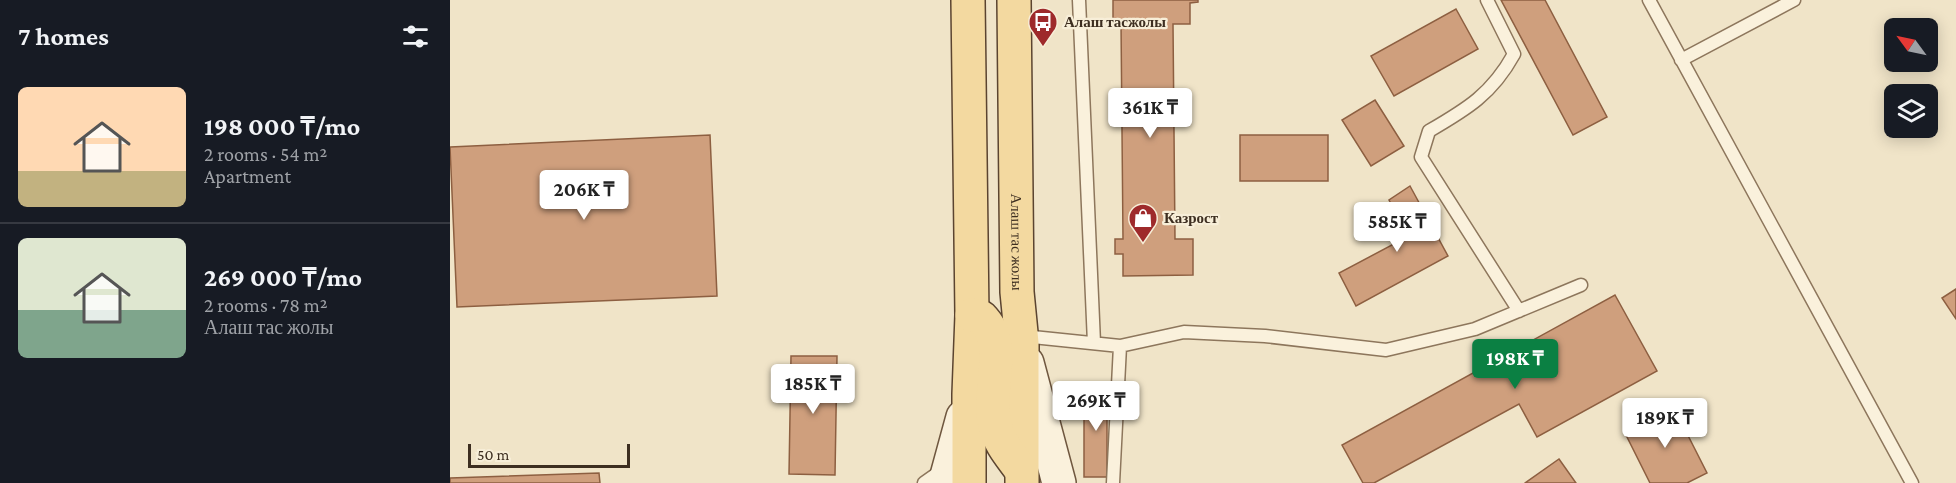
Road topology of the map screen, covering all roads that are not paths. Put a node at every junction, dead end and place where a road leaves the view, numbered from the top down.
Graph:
1 (968, 0) edge
2 (1014, 0) edge
3 (1079, 0) edge
4 (1487, 0) edge
5 (1649, 0) edge
6 (1794, 0) edge
7 (1681, 60) junction
8 (968, 72) junction
9 (1581, 285) dead end
10 (1017, 292) junction
11 (1519, 310) junction
12 (972, 315) junction
13 (1022, 340) junction
14 (1094, 343) junction
15 (1120, 346) junction
16 (955, 476) edge
17 (1022, 476) edge
18 (1910, 482) edge
19 (924, 483) edge
20 (1059, 483) edge
21 (1113, 483) edge

1 - 8 main road
2 - 10 main road, Алаш тас жолы
3 - 14 lane
4 - 11 lane
5 - 7 lane
6 - 7 lane
7 - 18 lane
8 - 10 main road
8 - 12 main road
9 - 11 lane
10 - 13 main road, Алаш тас жолы
11 - 15 lane
12 - 16 main road
12 - 17 main road
13 - 14 lane
13 - 17 main road, Алаш тас жолы
13 - 20 main road
14 - 15 lane
15 - 21 lane
16 - 19 lane

